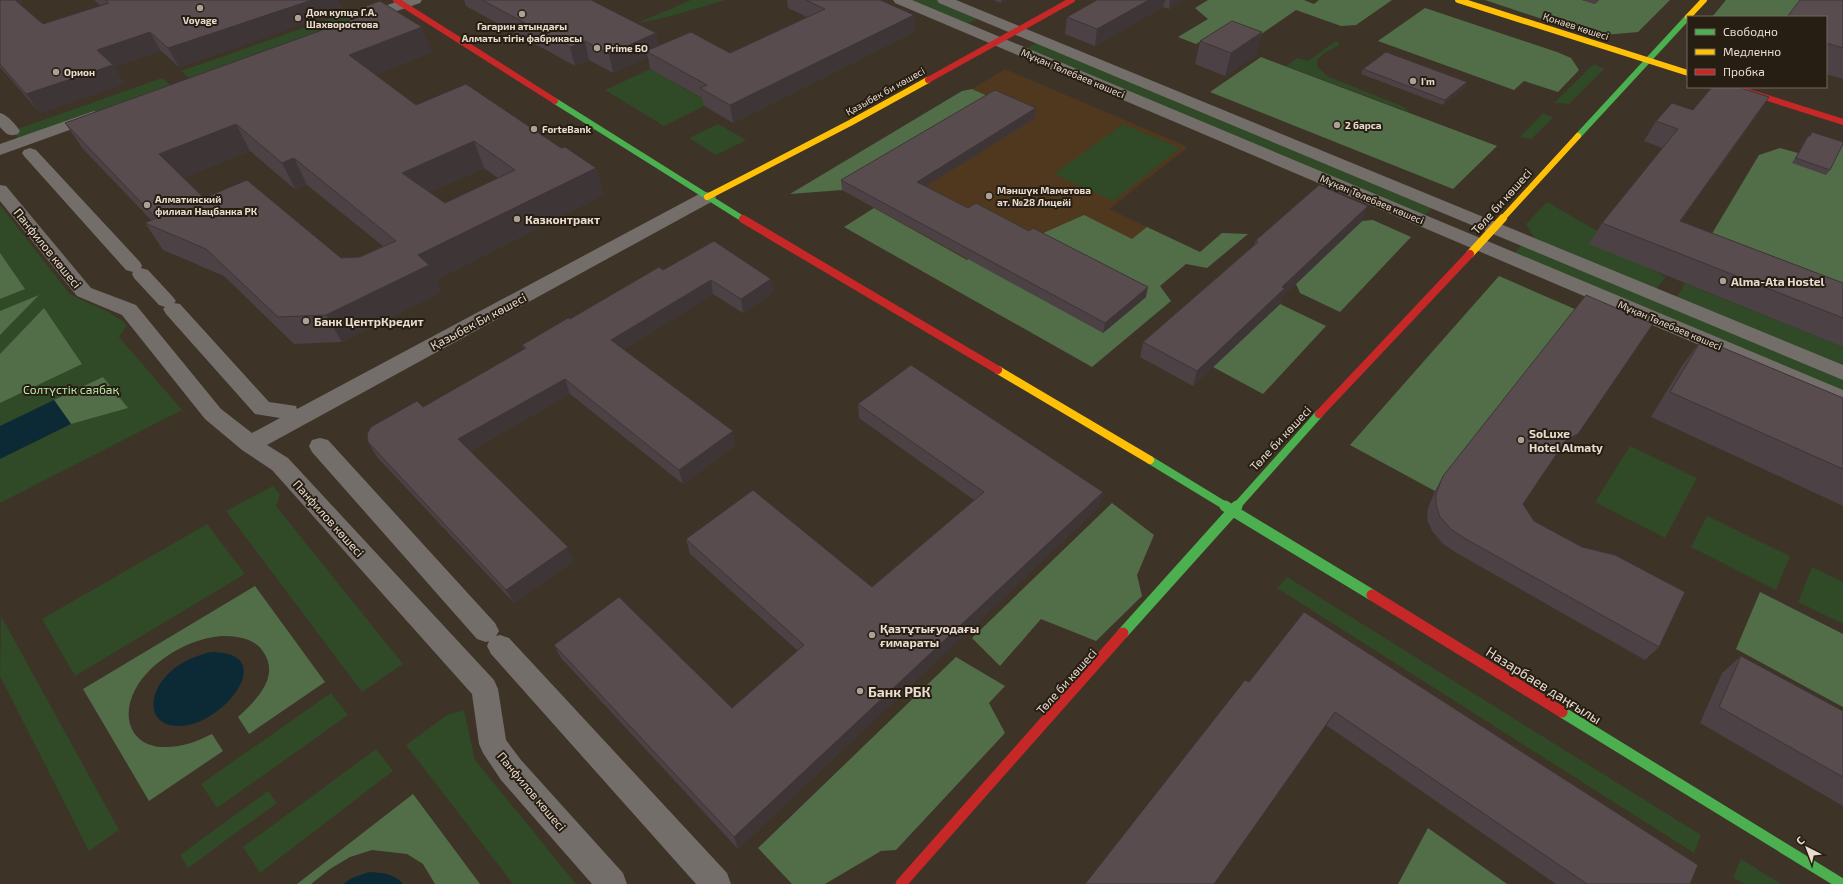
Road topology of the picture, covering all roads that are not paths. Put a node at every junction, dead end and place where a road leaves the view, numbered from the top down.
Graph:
1 (900, 0) edge
2 (944, 0) edge
3 (1072, 0) edge
4 (1458, 0) edge
5 (1704, 0) edge
6 (404, 1) edge
7 (1689, 16) edge
8 (1687, 18) edge
9 (351, 23) edge
10 (1016, 31) junction
11 (997, 41) junction
12 (1648, 60) junction
13 (1687, 73) edge
14 (1736, 88) edge
15 (106, 111) edge
16 (0, 118) edge
17 (1843, 122) edge
18 (12, 131) dead end
19 (0, 150) edge
20 (30, 153) dead end
21 (0, 190) edge
22 (707, 197) junction
23 (1493, 228) junction
24 (1479, 243) junction
25 (1843, 373) edge
26 (1843, 398) edge
27 (288, 410) dead end
28 (250, 444) junction
29 (320, 446) dead end
30 (1232, 509) junction
31 (612, 884) edge
32 (716, 884) edge
33 (901, 884) edge
34 (1842, 884) edge

1 - 11 street, Мұқан Төлебаев көшесі
2 - 10 street, Мұқан Төлебаев көшесі
3 - 10 main road, Қазыбек би көшесі
4 - 12 main road, Қонаев көшесі
5 - 7 main road, Төле би көшесі
6 - 9 street
6 - 22 main road, Назарбаев даңғылы
8 - 12 main road, Төле би көшесі
10 - 11 main road, Қазыбек би көшесі
10 - 23 street, Мұқан Төлебаев көшесі
11 - 22 main road, Қазыбек би көшесі
11 - 24 street, Мұқан Төлебаев көшесі
12 - 13 main road, Қонаев көшесі
12 - 23 main road, Төле би көшесі
14 - 17 main road
15 - 19 street
16 - 18 street
20 - 27 street
21 - 28 street, Панфилов көшесі
22 - 28 street, Қазыбек Би көшесі
22 - 30 main road, Назарбаев даңғылы
23 - 24 main road, Төле би көшесі
23 - 25 street, Мұқан Төлебаев көшесі
24 - 26 street, Мұқан Төлебаев көшесі
24 - 30 main road, Төле би көшесі
28 - 31 street, Панфилов көшесі
29 - 32 street
30 - 33 main road, Төле би көшесі
30 - 34 main road, Назарбаев даңғылы

